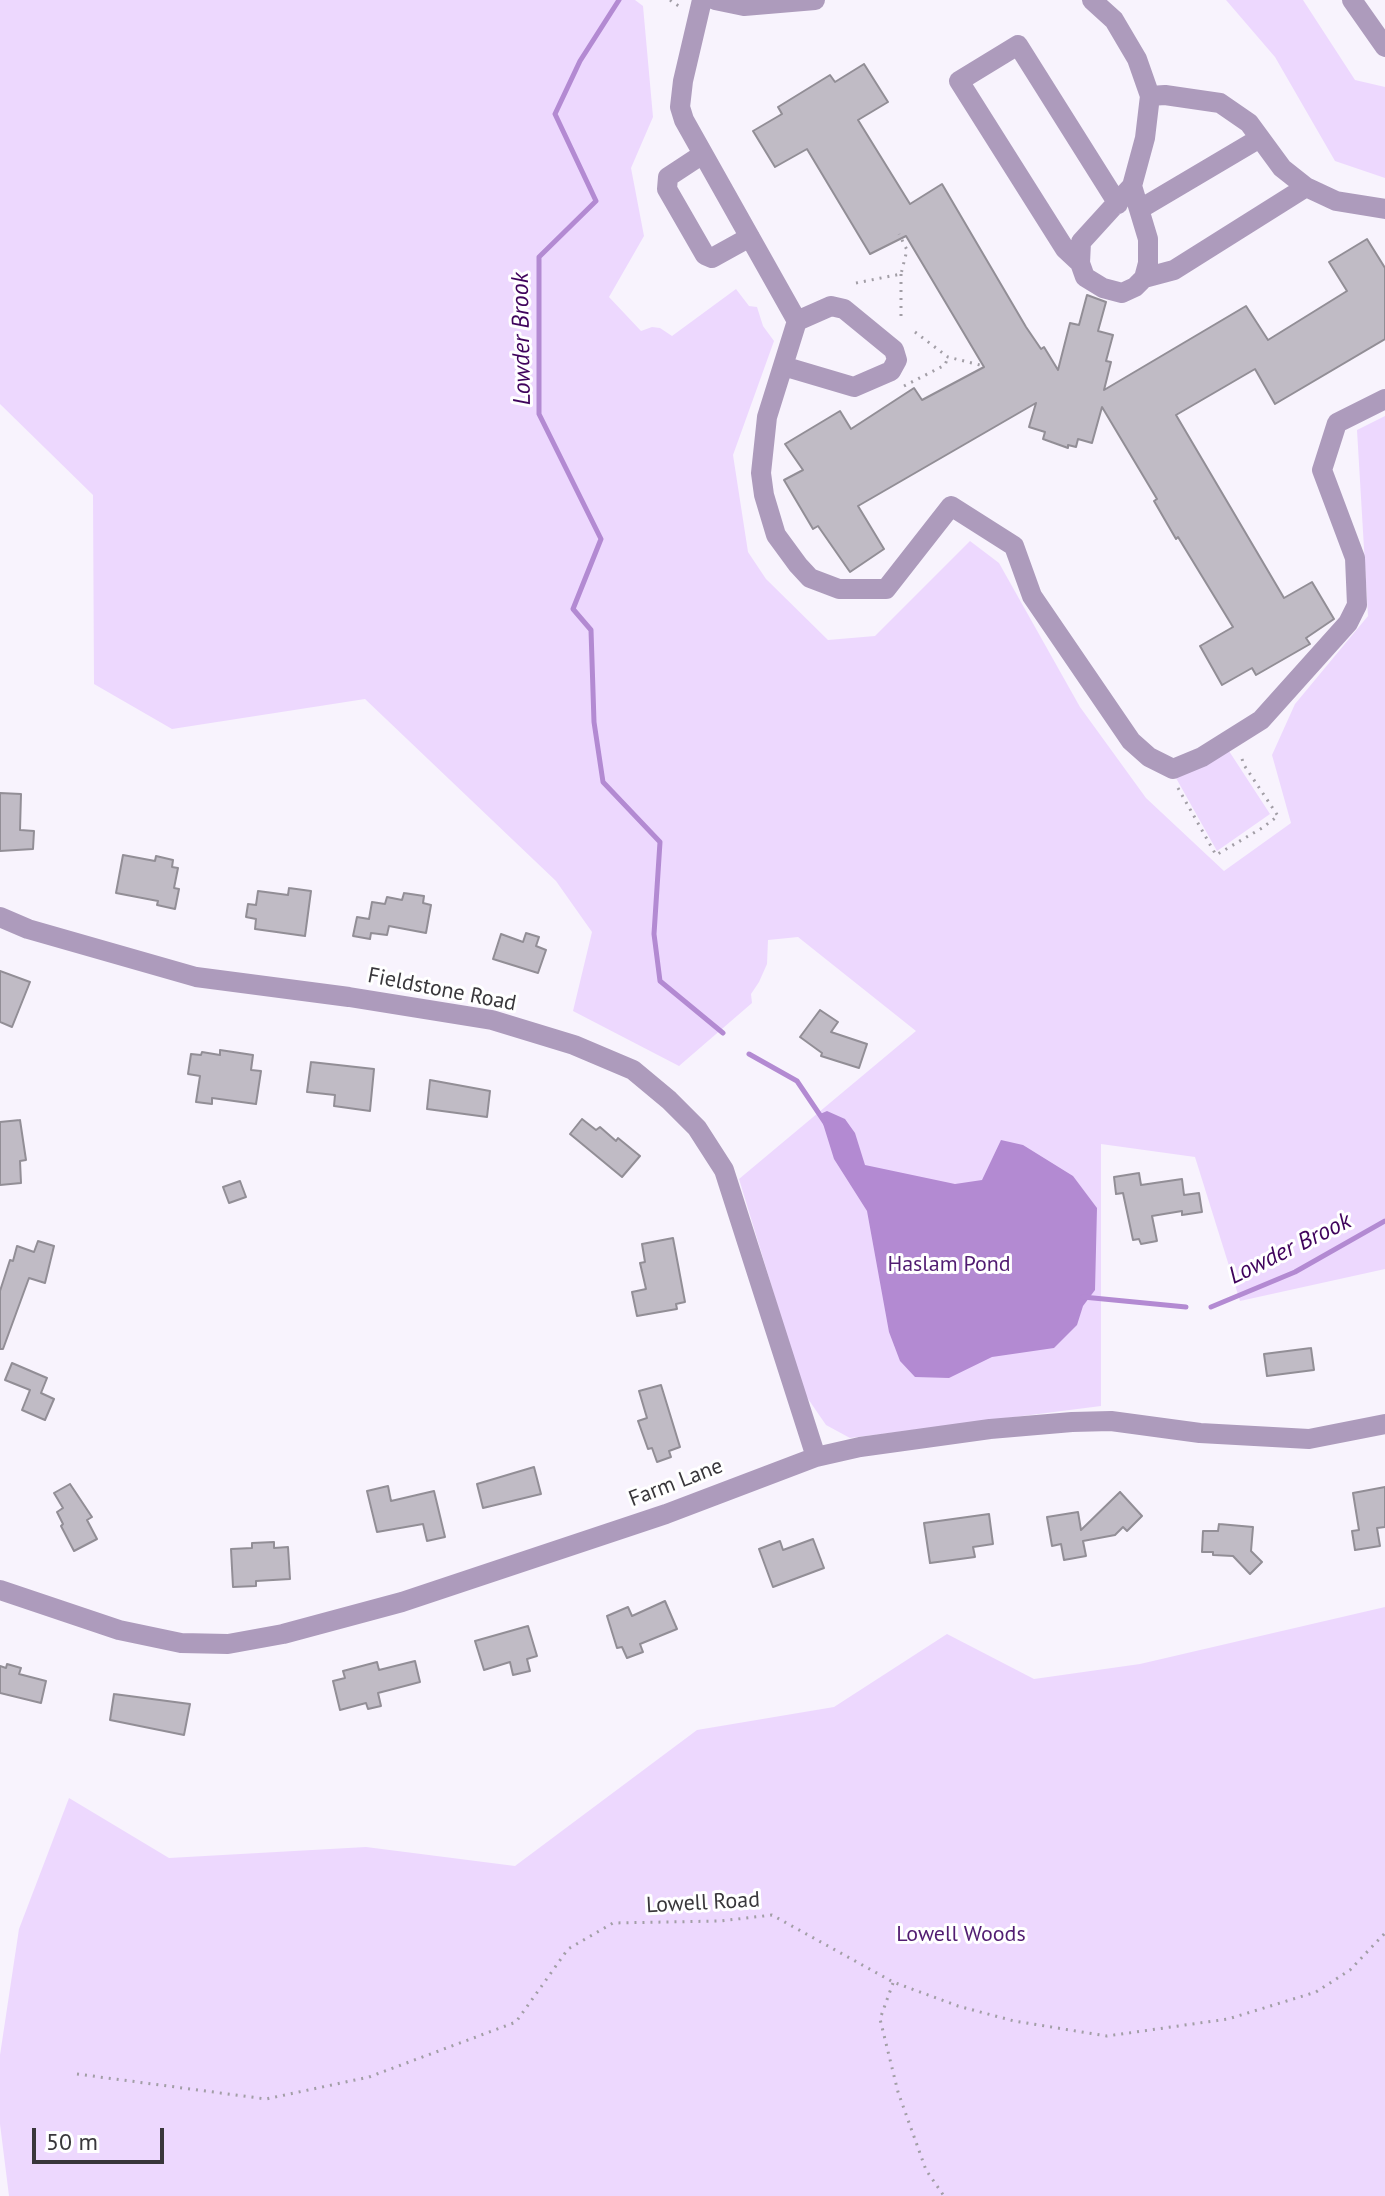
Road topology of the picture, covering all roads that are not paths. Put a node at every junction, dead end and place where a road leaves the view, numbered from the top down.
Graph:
1 (702, 0) edge
2 (715, 0) edge
3 (815, 0) edge
4 (1092, 0) edge
5 (1352, 0) edge
6 (1385, 47) edge
7 (1150, 96) junction
8 (1260, 138) junction
9 (703, 154) junction
10 (1132, 186) junction
11 (1306, 187) junction
12 (1118, 204) junction
13 (1140, 209) junction
14 (1385, 209) edge
15 (750, 237) junction
16 (1080, 263) junction
17 (1144, 278) junction
18 (797, 321) junction
19 (783, 366) junction
20 (1385, 399) edge
21 (0, 917) edge
22 (1385, 1424) edge
23 (816, 1457) junction
24 (0, 1590) edge

1 - 9 street
2 - 3 street
4 - 7 street
5 - 6 street
7 - 8 street
7 - 10 street
8 - 11 street
8 - 13 street
9 - 15 street
9 - 15 street
10 - 12 street
10 - 13 street
11 - 14 street
11 - 17 street
12 - 16 street
12 - 16 street
13 - 17 street
15 - 18 street
16 - 17 street
18 - 19 street
18 - 19 street
19 - 20 street
21 - 23 street, Fieldstone Road
22 - 23 street, Farm Lane
23 - 24 street, Farm Lane

